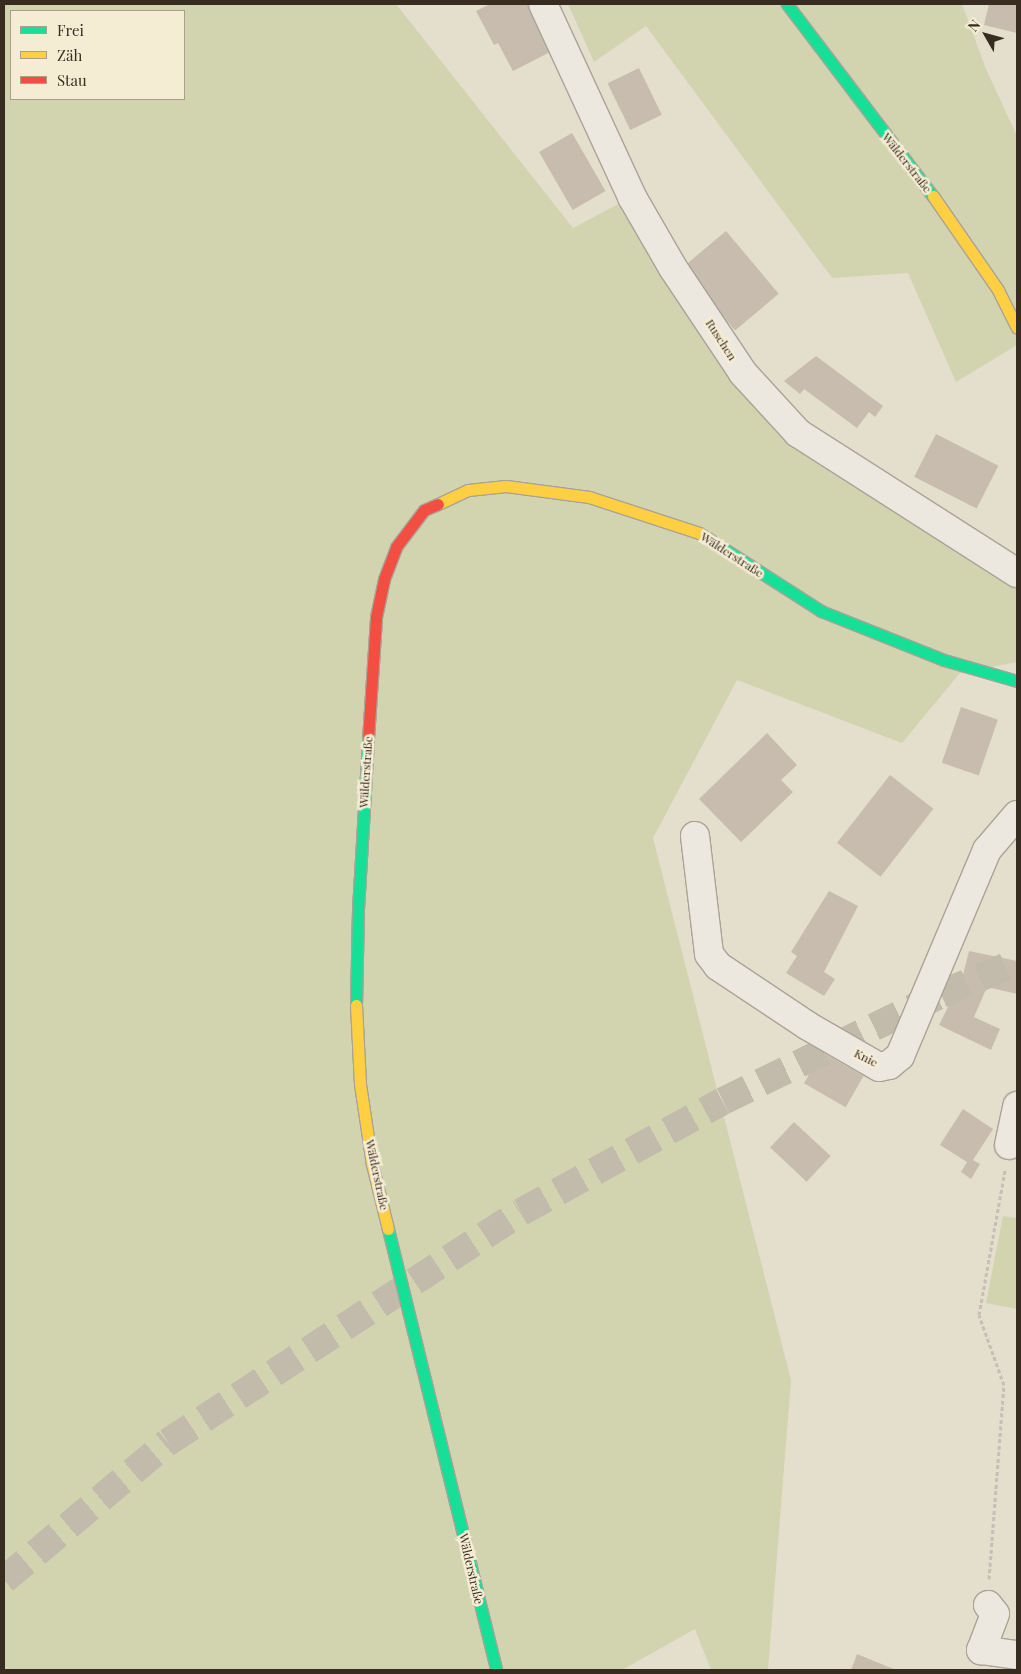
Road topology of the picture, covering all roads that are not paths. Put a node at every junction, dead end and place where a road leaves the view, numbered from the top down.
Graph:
1 (543, 4) edge
2 (787, 4) edge
3 (1017, 328) edge
4 (1017, 573) edge
5 (1017, 681) edge
6 (1017, 815) edge
7 (694, 836) dead end
8 (1017, 1106) edge
9 (1009, 1145) road end
10 (988, 1605) road end
11 (1017, 1655) edge
12 (496, 1670) edge

1 - 4 street, Ruschen
2 - 3 street, Wälderstraße
5 - 12 street, Wälderstraße
6 - 7 street, Knie
8 - 9 street
10 - 11 street

